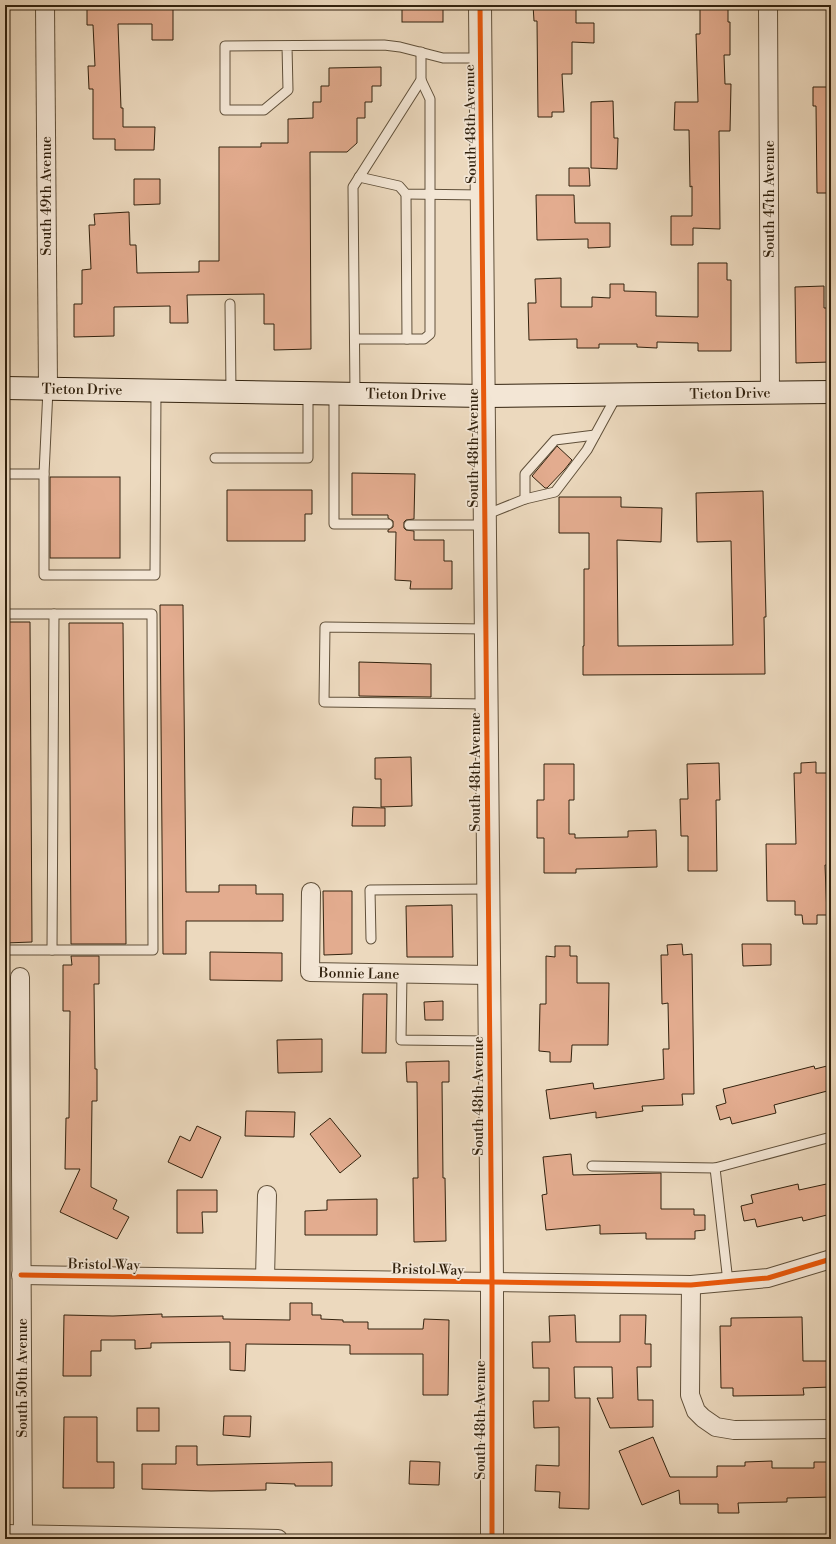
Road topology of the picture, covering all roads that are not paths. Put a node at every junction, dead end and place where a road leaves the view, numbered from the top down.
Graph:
1 (45, 5) edge
2 (480, 5) edge
3 (768, 5) edge
4 (287, 46) junction
5 (421, 52) junction
6 (481, 58) junction
7 (421, 80) junction
8 (359, 177) junction
9 (406, 194) junction
10 (429, 194) junction
11 (482, 195) junction
12 (230, 304) dead end
13 (355, 339) junction
14 (407, 339) junction
15 (5, 388) edge
16 (48, 388) junction
17 (156, 390) junction
18 (232, 391) junction
19 (308, 392) junction
20 (770, 392) junction
21 (831, 392) edge
22 (334, 393) junction
23 (355, 393) junction
24 (617, 394) junction
25 (485, 396) junction
26 (595, 435) junction
27 (215, 458) dead end
28 (5, 474) edge
29 (44, 474) junction
30 (525, 499) junction
31 (485, 520) junction
32 (388, 524) dead end
33 (409, 524) dead end
34 (5, 614) edge
35 (54, 614) junction
36 (486, 629) junction
37 (487, 704) junction
38 (488, 889) junction
39 (311, 892) dead end
40 (371, 939) dead end
41 (5, 950) edge
42 (52, 950) junction
43 (402, 973) junction
44 (489, 974) junction
45 (20, 977) dead end
46 (489, 1041) junction
47 (831, 1137) edge
48 (592, 1166) dead end
49 (715, 1168) junction
50 (266, 1196) dead end
51 (831, 1259) edge
52 (22, 1275) junction
53 (265, 1278) junction
54 (492, 1282) junction
55 (728, 1282) junction
56 (691, 1285) junction
57 (831, 1429) edge
58 (5, 1534) edge
59 (23, 1537) edge
60 (248, 1539) edge
61 (278, 1539) edge
62 (492, 1539) edge

1 - 16 street, South 49th Avenue
2 - 6 street, South 48th Avenue
3 - 20 street, South 47th Avenue
4 - 4 lane
4 - 5 lane
5 - 6 lane
5 - 7 lane
6 - 11 street, South 48th Avenue
7 - 8 lane
7 - 10 lane
8 - 9 lane
8 - 13 lane
9 - 10 lane
9 - 14 lane
10 - 11 lane
10 - 14 lane
11 - 25 street, South 48th Avenue
12 - 18 lane
13 - 14 lane
13 - 23 lane
15 - 16 street, Tieton Drive
16 - 17 street, Tieton Drive
16 - 29 lane
17 - 18 street, Tieton Drive
17 - 29 lane
18 - 19 street, Tieton Drive
19 - 22 street, Tieton Drive
19 - 27 lane
20 - 21 street, Tieton Drive
20 - 24 street, Tieton Drive
22 - 23 street, Tieton Drive
22 - 32 lane
23 - 25 street, Tieton Drive
24 - 25 street, Tieton Drive
24 - 26 lane
25 - 31 street, South 48th Avenue
26 - 30 lane
26 - 30 lane
28 - 29 lane
30 - 31 lane
31 - 33 lane
31 - 36 street, South 48th Avenue
34 - 35 lane
35 - 42 lane
35 - 42 lane
36 - 37 street, South 48th Avenue
36 - 37 lane
37 - 38 street, South 48th Avenue
38 - 40 lane
38 - 44 street, South 48th Avenue
39 - 43 street, Bonnie Lane
41 - 42 lane
43 - 44 street, Bonnie Lane
43 - 46 lane
44 - 46 street, South 48th Avenue
45 - 52 street, South 50th Avenue
46 - 54 street, South 48th Avenue
47 - 49 lane
48 - 49 lane
49 - 55 lane
50 - 53 street
51 - 55 street, Bristol Way
52 - 53 street, Bristol Way
52 - 59 street, South 50th Avenue
53 - 54 street, Bristol Way
54 - 56 street, Bristol Way
54 - 62 street, South 48th Avenue
55 - 56 street, Bristol Way
56 - 57 street
58 - 59 street
59 - 60 street
60 - 61 street

